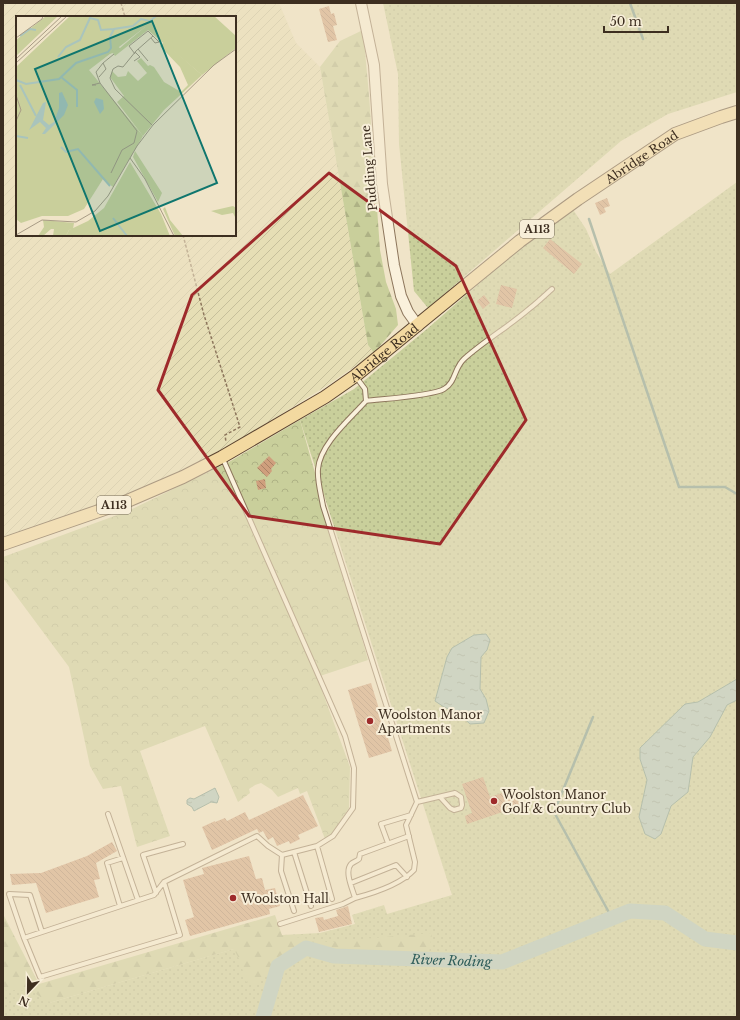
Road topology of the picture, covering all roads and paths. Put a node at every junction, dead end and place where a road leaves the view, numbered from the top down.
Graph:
1 (121, 3) edge
2 (361, 3) edge
3 (125, 16) edge
4 (737, 112) edge
5 (183, 236) edge
6 (552, 289) dead end
7 (418, 326) junction
8 (355, 376) junction
9 (366, 401) junction
10 (225, 455) junction
11 (3, 544) edge
12 (440, 797) junction
13 (417, 802) junction
14 (108, 814) dead end
15 (411, 815) junction
16 (409, 836) junction
17 (388, 843) junction
18 (183, 844) dead end
19 (317, 846) junction
20 (294, 852) junction
21 (282, 855) junction
22 (123, 858) junction
23 (407, 877) junction
24 (164, 882) junction
25 (351, 883) junction
26 (156, 893) junction
27 (355, 898) junction
28 (332, 899) dead end
29 (138, 900) junction
30 (120, 906) junction
31 (311, 906) dead end
32 (294, 911) dead end
33 (280, 924) dead end
34 (42, 932) junction
35 (24, 938) junction

1 - 3 path
2 - 7 street, Pudding Lane
4 - 7 main road, Abridge Road / A113
5 - 10 path
6 - 9 lane
7 - 8 main road, Abridge Road / A113
8 - 9 lane
8 - 10 main road, Abridge Road / A113
9 - 13 lane
10 - 11 main road, Abridge Road / A113
10 - 19 lane
12 - 12 lane
12 - 13 lane
13 - 15 lane
14 - 22 lane
15 - 16 lane
15 - 17 lane
16 - 17 lane
16 - 23 lane
17 - 25 lane
18 - 26 lane
19 - 20 lane
19 - 28 lane
20 - 21 lane
20 - 31 lane
21 - 24 lane
21 - 32 lane
22 - 29 lane
22 - 30 lane
23 - 25 lane
23 - 27 lane
24 - 26 lane
24 - 35 lane
25 - 27 lane
26 - 29 lane
27 - 33 lane
29 - 30 lane
30 - 34 lane
34 - 35 lane
34 - 35 lane

